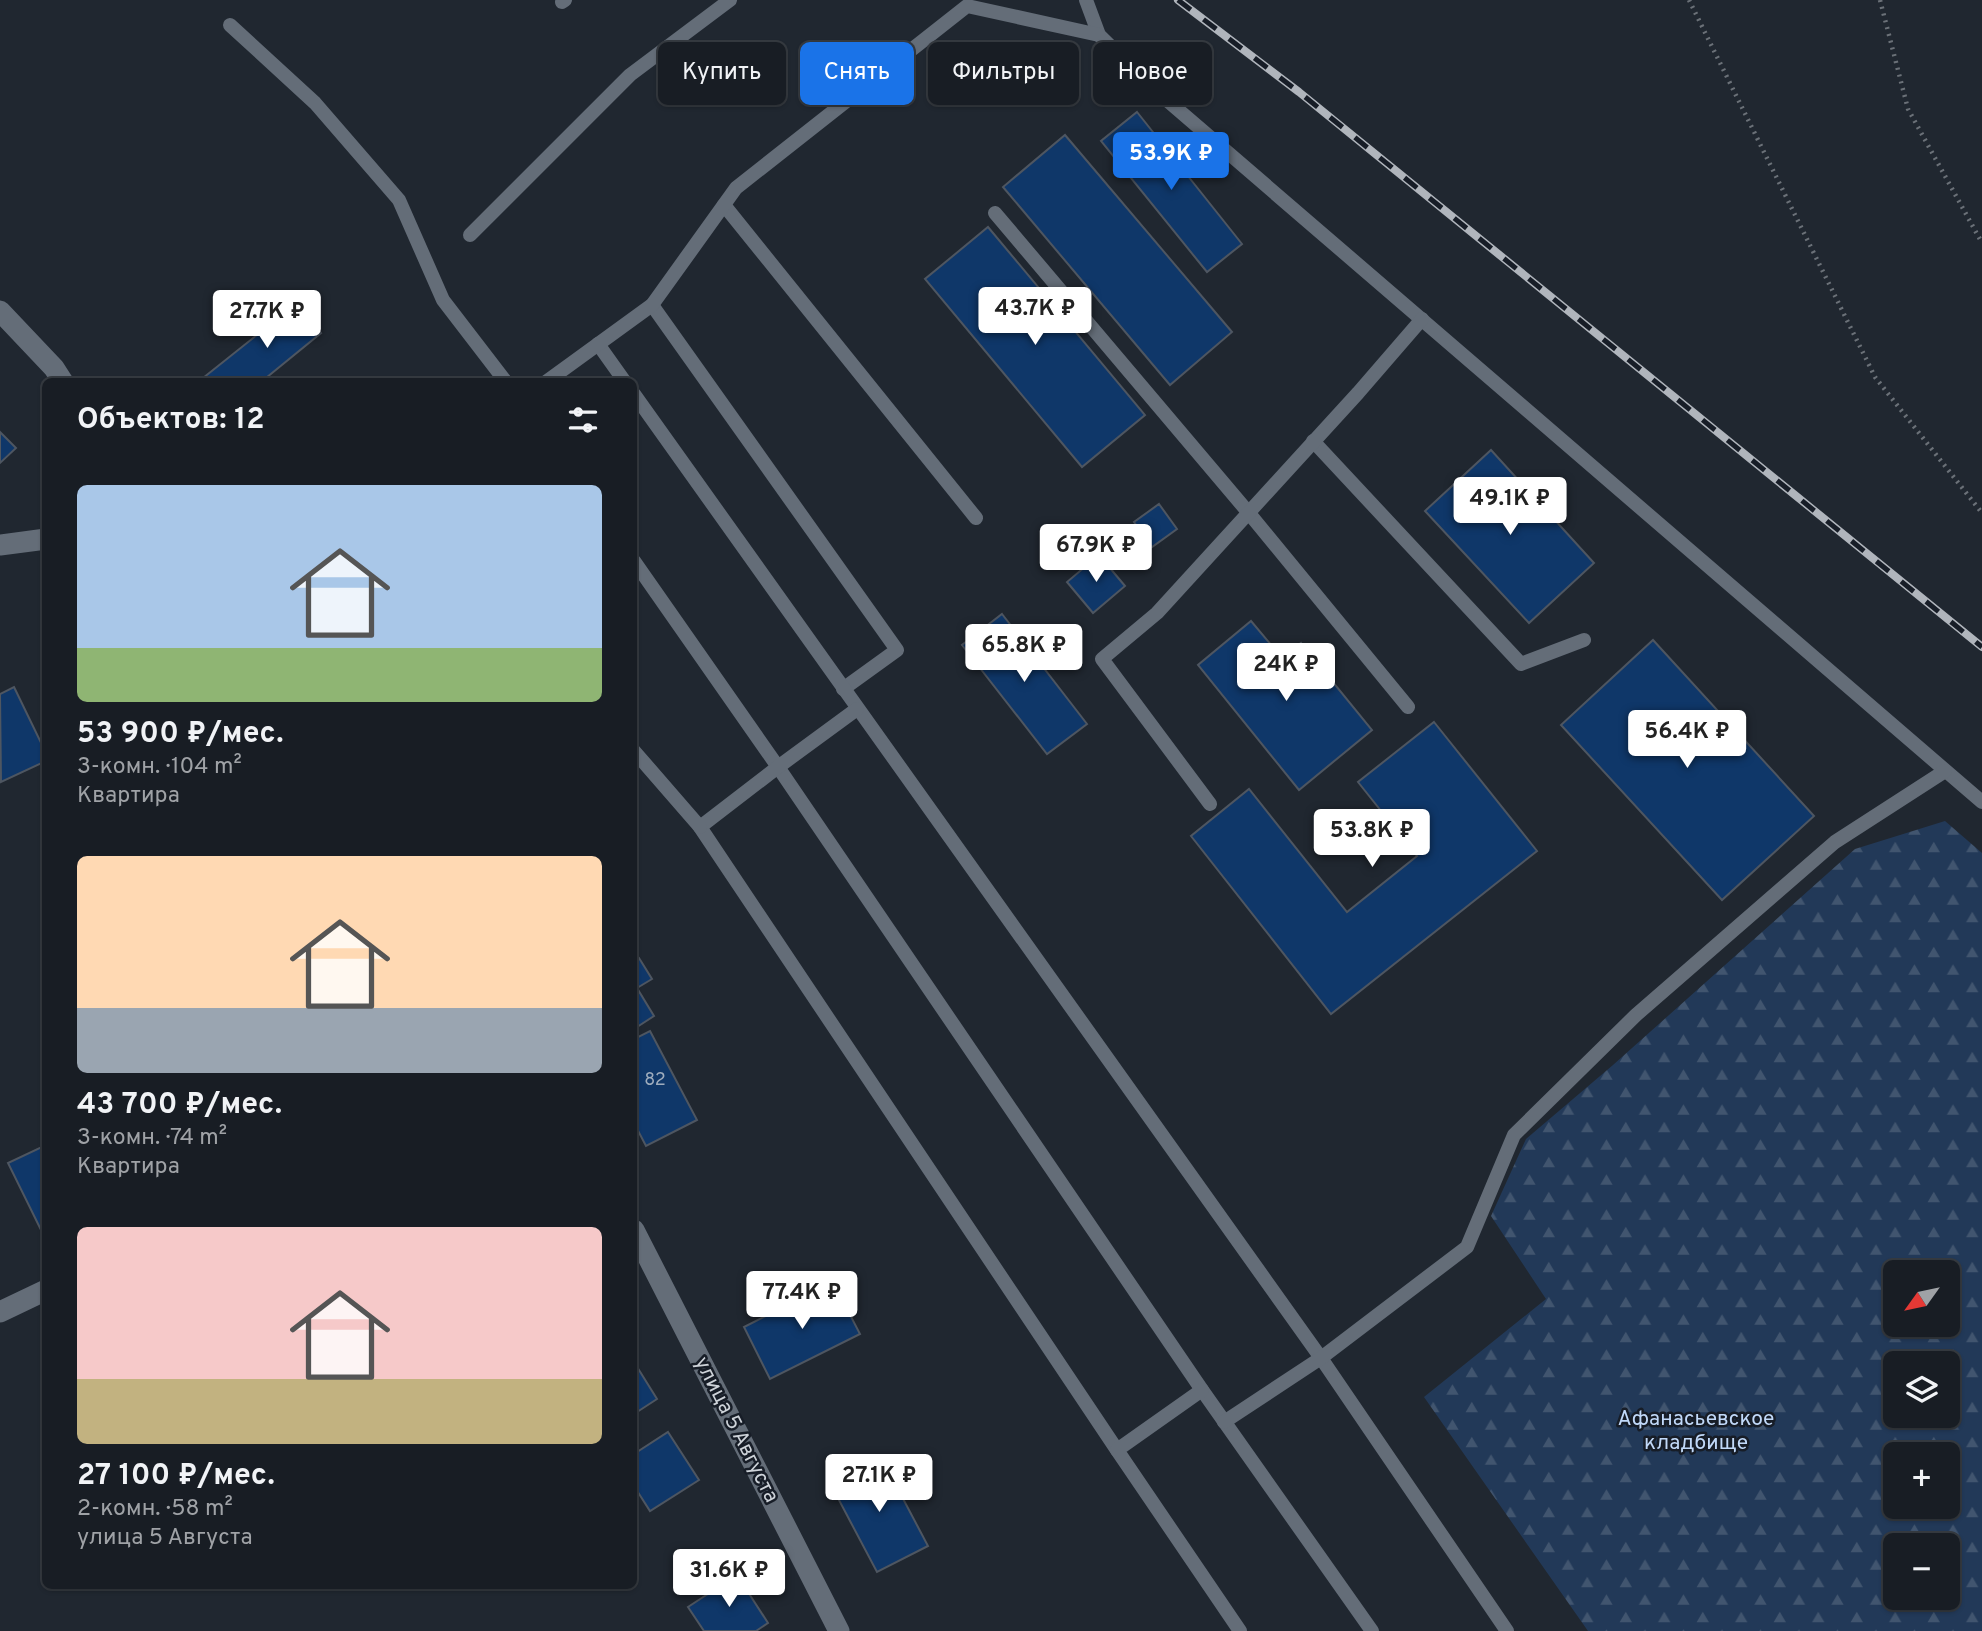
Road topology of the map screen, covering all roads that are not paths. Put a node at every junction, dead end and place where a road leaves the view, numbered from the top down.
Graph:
1 (730, 0) edge
2 (1086, 0) edge
3 (965, 3) edge
4 (230, 25) dead end
5 (1099, 35) junction
6 (724, 205) junction
7 (995, 213) dead end
8 (470, 235) dead end
9 (652, 305) junction
10 (0, 311) edge
11 (1422, 319) junction
12 (598, 344) junction
13 (60, 378) edge
14 (503, 378) edge
15 (551, 378) edge
16 (622, 378) edge
17 (637, 398) edge
18 (1313, 441) junction
19 (1248, 512) junction
20 (976, 518) dead end
21 (42, 540) edge
22 (0, 545) edge
23 (637, 565) edge
24 (1584, 640) dead end
25 (843, 690) junction
26 (1408, 707) dead end
27 (857, 709) junction
28 (637, 754) edge
29 (778, 767) junction
30 (1945, 771) junction
31 (1982, 803) edge
32 (1210, 804) dead end
33 (700, 827) junction
34 (637, 1236) edge
35 (42, 1292) edge
36 (0, 1312) edge
37 (1321, 1358) junction
38 (1202, 1390) junction
39 (1224, 1422) junction
40 (1116, 1450) junction
41 (839, 1631) edge
42 (1240, 1631) edge
43 (1372, 1631) edge
44 (1507, 1631) edge

1 - 8 lane
2 - 5 lane
3 - 5 lane
3 - 6 lane
4 - 14 lane
5 - 11 lane
6 - 9 lane
6 - 20 lane
7 - 19 lane
9 - 12 lane
9 - 25 lane
10 - 13 main road
11 - 18 lane
11 - 30 lane
12 - 15 lane
12 - 16 lane
17 - 25 lane
18 - 19 lane
18 - 24 lane
19 - 26 lane
19 - 32 lane
21 - 22 main road
23 - 29 lane
25 - 27 lane
27 - 29 lane
27 - 37 lane
28 - 33 lane
29 - 33 lane
29 - 38 lane
30 - 31 lane
30 - 37 lane
33 - 40 lane
34 - 41 main road, улица 5 Августа
35 - 36 main road
37 - 39 lane
37 - 44 lane
38 - 39 lane
38 - 40 lane
39 - 43 lane
40 - 42 lane

